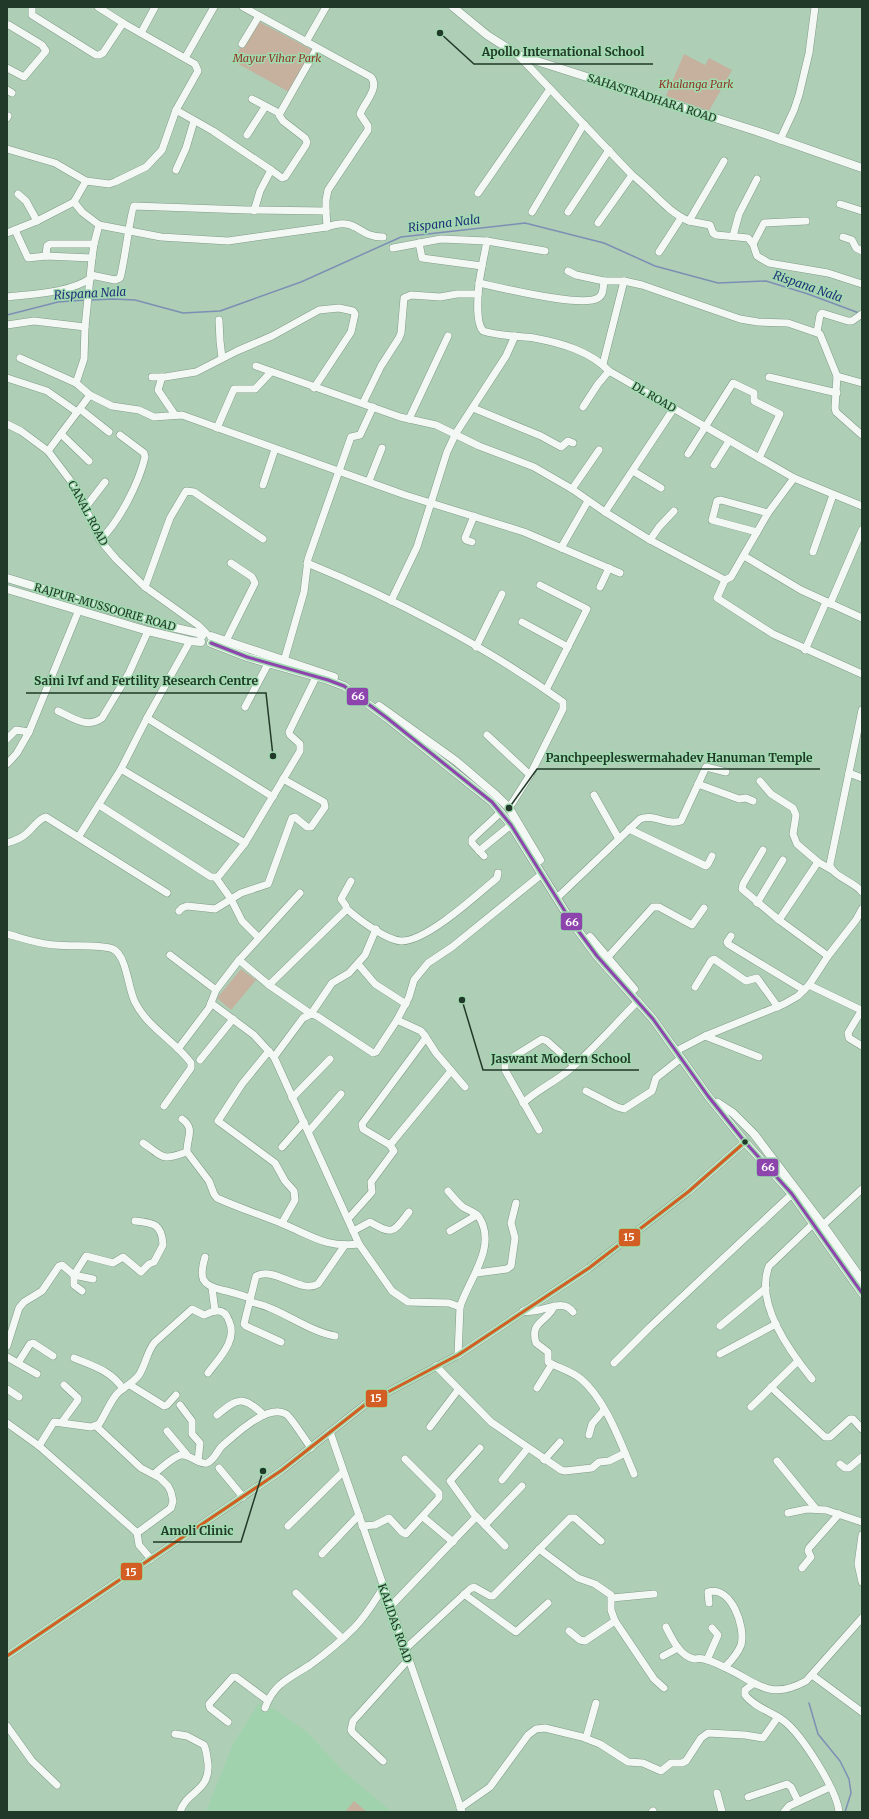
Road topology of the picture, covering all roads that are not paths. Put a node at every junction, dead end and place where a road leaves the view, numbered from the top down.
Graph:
1 (32, 7) edge
2 (98, 7) edge
3 (155, 7) edge
4 (214, 7) edge
5 (243, 7) edge
6 (326, 7) edge
7 (453, 7) edge
8 (815, 7) edge
9 (259, 16) junction
10 (123, 23) junction
11 (8, 25) edge
12 (141, 33) junction
13 (306, 42) junction
14 (242, 44) dead end
15 (317, 48) junction
16 (518, 55) junction
17 (185, 58) junction
18 (7, 68) edge
19 (550, 89) junction
20 (252, 99) dead end
21 (265, 107) junction
22 (176, 110) junction
23 (279, 113) junction
24 (194, 121) junction
25 (584, 124) junction
26 (248, 135) dead end
27 (780, 140) junction
28 (7, 149) edge
29 (609, 150) junction
30 (724, 161) dead end
31 (862, 168) edge
32 (176, 170) dead end
33 (271, 170) junction
34 (632, 175) junction
35 (757, 179) dead end
36 (86, 181) junction
37 (478, 193) dead end
38 (18, 194) dead end
39 (74, 202) junction
40 (840, 204) dead end
41 (254, 210) junction
42 (326, 211) junction
43 (862, 211) edge
44 (532, 212) dead end
45 (568, 212) dead end
46 (680, 218) junction
47 (806, 220) dead end
48 (37, 221) junction
49 (689, 221) junction
50 (598, 223) dead end
51 (99, 225) junction
52 (327, 227) junction
53 (15, 230) junction
54 (130, 232) junction
55 (7, 233) edge
56 (733, 236) junction
57 (382, 237) dead end
58 (843, 237) dead end
59 (487, 241) junction
60 (419, 243) junction
61 (94, 244) junction
62 (753, 244) junction
63 (393, 248) dead end
64 (544, 251) dead end
65 (862, 251) edge
66 (659, 252) dead end
67 (46, 256) junction
68 (92, 258) junction
69 (482, 266) junction
70 (568, 271) dead end
71 (90, 278) junction
72 (604, 281) junction
73 (624, 281) junction
74 (479, 283) junction
75 (862, 284) edge
76 (478, 294) junction
77 (7, 297) edge
78 (862, 314) edge
79 (219, 320) dead end
80 (7, 325) edge
81 (85, 327) junction
82 (817, 332) junction
83 (448, 336) dead end
84 (515, 336) junction
85 (20, 358) dead end
86 (222, 358) junction
87 (603, 364) junction
88 (256, 366) dead end
89 (609, 371) junction
90 (271, 372) junction
91 (837, 376) junction
92 (152, 377) dead end
93 (162, 377) junction
94 (769, 377) dead end
95 (7, 378) edge
96 (76, 383) junction
97 (862, 383) edge
98 (314, 388) junction
99 (837, 393) junction
100 (90, 395) junction
101 (362, 403) junction
102 (373, 407) junction
103 (583, 407) dead end
104 (473, 408) junction
105 (674, 408) junction
106 (79, 411) junction
107 (175, 415) junction
108 (409, 419) junction
109 (7, 424) edge
110 (217, 428) junction
111 (706, 428) junction
112 (109, 432) dead end
113 (61, 434) junction
114 (456, 434) junction
115 (120, 435) dead end
116 (862, 435) edge
117 (729, 441) junction
118 (573, 443) dead end
119 (382, 448) dead end
120 (274, 449) junction
121 (599, 450) dead end
122 (48, 451) junction
123 (688, 454) dead end
124 (759, 458) junction
125 (89, 461) dead end
126 (714, 465) dead end
127 (339, 470) junction
128 (633, 471) junction
129 (794, 478) junction
130 (369, 481) junction
131 (105, 482) dead end
132 (263, 485) dead end
133 (661, 488) dead end
134 (572, 489) junction
135 (833, 495) junction
136 (588, 501) junction
137 (430, 502) junction
138 (862, 506) edge
139 (85, 508) junction
140 (674, 511) dead end
141 (605, 512) junction
142 (768, 513) junction
143 (474, 516) junction
144 (862, 530) edge
145 (757, 532) junction
146 (263, 539) dead end
147 (100, 540) junction
148 (650, 540) junction
149 (472, 542) dead end
150 (561, 548) junction
151 (813, 552) dead end
152 (744, 556) junction
153 (231, 563) dead end
154 (307, 564) junction
155 (609, 568) junction
156 (620, 573) dead end
157 (7, 578) edge
158 (725, 580) junction
159 (540, 585) dead end
160 (145, 587) junction
161 (600, 587) dead end
162 (7, 589) edge
163 (502, 594) dead end
164 (391, 601) junction
165 (828, 603) junction
166 (78, 612) junction
167 (862, 618) edge
168 (522, 622) dead end
169 (148, 631) junction
170 (206, 638) junction
171 (190, 641) junction
172 (226, 641) junction
173 (476, 647) junction
174 (568, 647) junction
175 (806, 650) junction
176 (284, 661) junction
177 (268, 664) junction
178 (862, 674) edge
179 (316, 677) junction
180 (546, 690) junction
181 (245, 707) dead end
182 (862, 710) edge
183 (58, 711) dead end
184 (147, 718) junction
185 (29, 732) junction
186 (487, 735) dead end
187 (7, 739) edge
188 (7, 764) edge
189 (121, 768) junction
190 (726, 772) dead end
191 (849, 773) junction
192 (530, 775) junction
193 (862, 778) edge
194 (283, 779) junction
195 (760, 781) dead end
196 (698, 784) junction
197 (594, 795) dead end
198 (272, 797) junction
199 (754, 801) dead end
200 (99, 805) junction
201 (509, 808) junction
202 (501, 812) junction
203 (511, 825) junction
204 (628, 829) junction
205 (79, 836) junction
206 (619, 839) junction
207 (7, 843) edge
208 (245, 843) junction
209 (763, 850) dead end
210 (712, 856) dead end
211 (783, 860) dead end
212 (818, 862) junction
213 (832, 870) junction
214 (498, 873) dead end
215 (542, 874) junction
216 (216, 878) junction
217 (351, 881) dead end
218 (862, 892) edge
219 (167, 893) dead end
220 (300, 893) dead end
221 (560, 895) junction
222 (232, 899) junction
223 (757, 902) junction
224 (704, 908) dead end
225 (347, 909) junction
226 (862, 909) edge
227 (179, 911) dead end
228 (779, 920) junction
229 (376, 929) junction
230 (7, 934) edge
231 (731, 936) dead end
232 (258, 937) junction
233 (170, 955) dead end
234 (828, 956) junction
235 (607, 958) junction
236 (239, 960) junction
237 (358, 964) junction
238 (269, 985) junction
239 (695, 987) dead end
240 (807, 988) junction
241 (216, 990) junction
242 (638, 1001) junction
243 (211, 1003) junction
244 (406, 1004) junction
245 (778, 1007) junction
246 (311, 1014) junction
247 (233, 1019) junction
248 (397, 1020) junction
249 (425, 1036) junction
250 (705, 1036) junction
251 (862, 1046) edge
252 (178, 1049) junction
253 (680, 1049) junction
254 (269, 1051) junction
255 (274, 1057) junction
256 (759, 1057) dead end
257 (330, 1059) dead end
258 (680, 1059) junction
259 (200, 1060) dead end
260 (574, 1065) junction
261 (451, 1071) junction
262 (465, 1087) dead end
263 (586, 1091) dead end
264 (341, 1094) dead end
265 (292, 1098) junction
266 (523, 1103) junction
267 (164, 1106) dead end
268 (182, 1119) dead end
269 (304, 1122) junction
270 (539, 1130) dead end
271 (309, 1131) junction
272 (753, 1134) junction
273 (745, 1141) junction
274 (143, 1143) dead end
275 (390, 1145) junction
276 (282, 1147) dead end
277 (736, 1149) junction
278 (755, 1151) junction
279 (187, 1152) junction
280 (862, 1189) edge
281 (448, 1192) dead end
282 (792, 1194) junction
283 (516, 1204) dead end
284 (409, 1212) dead end
285 (477, 1215) junction
286 (348, 1218) junction
287 (136, 1221) dead end
288 (282, 1223) junction
289 (814, 1223) junction
290 (823, 1225) junction
291 (353, 1231) junction
292 (450, 1231) dead end
293 (359, 1244) junction
294 (346, 1245) junction
295 (205, 1257) dead end
296 (477, 1273) junction
297 (74, 1275) junction
298 (93, 1279) dead end
299 (862, 1280) edge
300 (212, 1288) junction
301 (766, 1288) junction
302 (82, 1291) dead end
303 (862, 1293) edge
304 (250, 1300) junction
305 (554, 1306) junction
306 (460, 1307) junction
307 (215, 1311) junction
308 (522, 1311) junction
309 (573, 1312) dead end
310 (776, 1324) junction
311 (720, 1326) dead end
312 (335, 1336) dead end
313 (281, 1342) dead end
314 (7, 1346) edge
315 (720, 1354) dead end
316 (458, 1355) junction
317 (7, 1356) edge
318 (53, 1356) dead end
319 (74, 1358) dead end
320 (549, 1359) junction
321 (798, 1362) junction
322 (18, 1363) junction
323 (614, 1363) dead end
324 (436, 1366) junction
325 (208, 1373) dead end
326 (37, 1374) dead end
327 (812, 1379) dead end
328 (64, 1384) dead end
329 (130, 1385) junction
330 (771, 1387) junction
331 (537, 1388) dead end
332 (7, 1389) edge
333 (123, 1389) junction
334 (458, 1390) junction
335 (176, 1395) dead end
336 (19, 1397) dead end
337 (180, 1405) dead end
338 (751, 1407) dead end
339 (604, 1410) junction
340 (217, 1415) dead end
341 (264, 1415) junction
342 (62, 1422) junction
343 (7, 1423) edge
344 (96, 1426) junction
345 (430, 1427) dead end
346 (862, 1429) edge
347 (166, 1431) dead end
348 (330, 1432) junction
349 (589, 1436) dead end
350 (560, 1442) dead end
351 (38, 1446) junction
352 (311, 1448) junction
353 (480, 1448) dead end
354 (528, 1448) junction
355 (625, 1454) junction
356 (186, 1455) junction
357 (862, 1457) edge
358 (405, 1459) dead end
359 (544, 1460) junction
360 (777, 1460) dead end
361 (198, 1461) junction
362 (840, 1464) dead end
363 (219, 1468) dead end
364 (343, 1472) junction
365 (154, 1474) junction
366 (634, 1474) dead end
367 (502, 1480) dead end
368 (522, 1486) dead end
369 (243, 1497) junction
370 (816, 1509) junction
371 (788, 1513) dead end
372 (839, 1514) junction
373 (358, 1515) junction
374 (476, 1516) junction
375 (423, 1517) junction
376 (862, 1522) edge
377 (485, 1525) junction
378 (288, 1526) dead end
379 (362, 1526) junction
380 (137, 1533) junction
381 (862, 1535) edge
382 (601, 1541) dead end
383 (453, 1542) junction
384 (506, 1546) dead end
385 (539, 1549) junction
386 (322, 1554) dead end
387 (860, 1554) edge
388 (151, 1560) junction
389 (802, 1568) dead end
390 (862, 1582) edge
391 (383, 1588) junction
392 (296, 1593) dead end
393 (464, 1594) junction
394 (654, 1594) dead end
395 (612, 1598) junction
396 (548, 1603) dead end
397 (709, 1603) dead end
398 (390, 1607) junction
399 (862, 1618) edge
400 (615, 1621) junction
401 (666, 1627) dead end
402 (712, 1628) dead end
403 (569, 1632) dead end
404 (342, 1638) junction
405 (678, 1648) junction
406 (404, 1650) junction
407 (7, 1656) edge
408 (663, 1656) dead end
409 (408, 1660) junction
410 (707, 1660) junction
411 (725, 1667) junction
412 (812, 1675) junction
413 (753, 1684) junction
414 (664, 1688) dead end
415 (268, 1700) junction
416 (596, 1703) dead end
417 (265, 1708) dead end
418 (862, 1712) edge
419 (778, 1717) junction
420 (228, 1722) dead end
421 (7, 1726) edge
422 (175, 1734) dead end
423 (586, 1738) junction
424 (383, 1761) dead end
425 (57, 1785) dead end
426 (830, 1787) junction
427 (717, 1793) dead end
428 (748, 1797) dead end
429 (798, 1801) junction
430 (461, 1810) edge
431 (180, 1812) edge
432 (722, 1812) edge
433 (784, 1812) edge
434 (839, 1812) edge

1 - 10 street
2 - 10 street
3 - 12 street
4 - 17 street
5 - 9 street
6 - 13 street
7 - 16 main road, SAHASTRADHARA ROAD
8 - 27 street
9 - 13 street
9 - 14 street
10 - 12 street
11 - 18 street
12 - 17 street
13 - 15 street
15 - 23 street
15 - 42 street
16 - 19 street
16 - 27 main road, SAHASTRADHARA ROAD
17 - 22 street
19 - 25 street
19 - 37 street
20 - 21 street
21 - 23 street
21 - 26 street
22 - 24 street
22 - 36 street
23 - 33 street
24 - 32 street
24 - 33 street
25 - 29 street
25 - 44 street
27 - 31 main road, SAHASTRADHARA ROAD
28 - 36 street
29 - 34 street
29 - 45 street
30 - 49 street
33 - 41 street
34 - 46 street
34 - 50 street
35 - 56 street
36 - 39 street
38 - 48 street
39 - 48 street
39 - 51 street
40 - 43 street
41 - 42 street
41 - 54 street
42 - 52 street
46 - 49 street
46 - 66 street
47 - 62 street
48 - 53 street
49 - 56 street
51 - 54 street
51 - 61 street
52 - 54 street
52 - 57 street
53 - 55 street
53 - 67 street
54 - 71 street
56 - 62 street
58 - 65 street
59 - 60 street
59 - 64 street
59 - 69 street, DL ROAD
60 - 63 street
60 - 69 street
61 - 67 street
61 - 68 street
62 - 75 street
67 - 68 street
68 - 71 street
69 - 74 street, DL ROAD
70 - 72 street
71 - 77 street
71 - 81 street
72 - 73 street
72 - 74 street
73 - 82 street
73 - 87 street
74 - 76 street, DL ROAD
76 - 84 street, DL ROAD
76 - 101 street
78 - 82 street
79 - 86 street
80 - 81 street
81 - 96 street
82 - 91 street
83 - 108 street
84 - 87 street, DL ROAD
84 - 104 street
85 - 96 street
86 - 93 street
86 - 98 street
87 - 89 street, DL ROAD
88 - 90 street
89 - 103 street
89 - 105 street, DL ROAD
90 - 98 street
90 - 110 street
91 - 97 street
91 - 99 street
92 - 93 street
93 - 107 street
94 - 99 street
95 - 106 street
96 - 100 street
98 - 101 street
99 - 116 street
100 - 106 street
100 - 107 street
101 - 102 street
102 - 108 street
102 - 127 street
104 - 114 street
104 - 118 street
105 - 111 street, DL ROAD
105 - 128 street
106 - 112 street
106 - 113 street
107 - 110 street
108 - 114 street
109 - 122 street, CANAL ROAD
110 - 120 street
111 - 117 street, DL ROAD
111 - 123 street
111 - 124 street
113 - 122 street
113 - 125 street
114 - 134 street
114 - 137 street
115 - 147 street
117 - 124 street, DL ROAD
117 - 126 street
119 - 130 street
120 - 127 street
120 - 132 street
121 - 134 street
122 - 139 street, CANAL ROAD
124 - 129 street, DL ROAD
127 - 130 street
127 - 154 street
128 - 133 street
128 - 141 street
129 - 135 street, DL ROAD
129 - 142 street
130 - 137 street
131 - 139 street
134 - 136 street
135 - 138 street, DL ROAD
135 - 151 street
136 - 141 street
136 - 150 street
137 - 143 street
137 - 164 street
139 - 147 street, CANAL ROAD
140 - 148 street
141 - 148 street
142 - 145 street
142 - 145 street
143 - 149 street
143 - 150 street
144 - 165 street
145 - 152 street
146 - 160 street
147 - 160 street, CANAL ROAD
148 - 158 street
150 - 155 street
152 - 158 street
152 - 165 street
153 - 172 street
154 - 164 street
154 - 176 street
155 - 156 street
155 - 161 street
157 - 170 main road, RAJPUR-MUSSOORIE ROAD
158 - 175 street
159 - 174 street
160 - 170 street, CANAL ROAD
162 - 166 main road, RAJPUR-MUSSOORIE ROAD
163 - 173 street
164 - 173 street
165 - 167 street
165 - 175 street
166 - 169 main road, RAJPUR-MUSSOORIE ROAD
166 - 185 street
168 - 174 street
169 - 171 main road, RAJPUR-MUSSOORIE ROAD
169 - 183 street
170 - 171 main road, RAJPUR-MUSSOORIE ROAD
170 - 172 main road, RAJPUR-MUSSOORIE ROAD
170 - 177 main road, RAJPUR-MUSSOORIE ROAD
171 - 184 street
172 - 176 main road, RAJPUR-MUSSOORIE ROAD
173 - 180 street
174 - 180 street
175 - 178 street
176 - 201 main road, RAJPUR-MUSSOORIE ROAD
177 - 179 main road, RAJPUR-MUSSOORIE ROAD
177 - 181 street
179 - 194 street
179 - 202 main road, RAJPUR-MUSSOORIE ROAD
180 - 192 street
182 - 191 street
184 - 189 street
184 - 198 street
185 - 187 street
185 - 188 street
186 - 192 street
189 - 200 street
189 - 208 street
190 - 196 street
191 - 193 street
191 - 213 street
192 - 201 street
194 - 198 street
194 - 222 street
195 - 212 street
196 - 199 street
196 - 204 street
197 - 206 street
198 - 208 street
200 - 205 street
200 - 216 street
201 - 221 main road, RAJPUR-MUSSOORIE ROAD
202 - 203 main road, RAJPUR-MUSSOORIE ROAD
202 - 203 street
203 - 215 main road, RAJPUR-MUSSOORIE ROAD
204 - 206 street
204 - 210 street
205 - 207 street
205 - 219 street
206 - 221 street
208 - 216 street
209 - 223 street
211 - 223 street
212 - 213 street
212 - 228 street
213 - 218 street
214 - 229 street
215 - 242 main road, RAJPUR-MUSSOORIE ROAD
215 - 244 street
216 - 222 street
217 - 225 street
220 - 232 street
221 - 235 main road, RAJPUR-MUSSOORIE ROAD
222 - 227 street
222 - 232 street
223 - 228 street
224 - 235 street
225 - 229 street
225 - 238 street
226 - 234 street
228 - 234 street
229 - 237 street
230 - 252 street
231 - 240 street
232 - 236 street
233 - 241 street
234 - 240 street
235 - 253 main road, RAJPUR-MUSSOORIE ROAD
236 - 238 street
236 - 241 street
237 - 244 street
237 - 246 street
238 - 246 street
239 - 245 street
240 - 245 street
240 - 251 street
241 - 243 street
242 - 258 main road, RAJPUR-MUSSOORIE ROAD
242 - 260 street
243 - 247 street
243 - 252 street
244 - 248 street
245 - 250 street
246 - 248 street
246 - 255 street
247 - 254 street
247 - 259 street
248 - 249 street
249 - 261 street
249 - 275 street
250 - 253 street
250 - 256 street
252 - 267 street
253 - 272 main road, RAJPUR-MUSSOORIE ROAD
254 - 255 street
254 - 288 street
255 - 265 street
257 - 265 street
258 - 263 street
258 - 273 main road, RAJPUR-MUSSOORIE ROAD
260 - 266 street
260 - 266 street
261 - 262 street
261 - 275 street
264 - 271 street
265 - 269 street
266 - 270 street
268 - 279 street
269 - 271 street
269 - 276 street
271 - 286 street
272 - 273 main road
272 - 273 main road
272 - 290 main road, RAJPUR-MUSSOORIE ROAD
273 - 277 street
273 - 278 main road, RAJPUR-MUSSOORIE ROAD
274 - 279 street
275 - 286 street
277 - 278 street
277 - 308 street
278 - 282 main road, RAJPUR-MUSSOORIE ROAD
279 - 288 street
280 - 290 street
281 - 285 street
282 - 289 main road, RAJPUR-MUSSOORIE ROAD
282 - 323 street
283 - 296 street
284 - 291 street
285 - 292 street
285 - 296 street
286 - 291 street
287 - 297 street
288 - 294 street
289 - 301 street
289 - 303 main road, RAJPUR-MUSSOORIE ROAD
290 - 299 main road, RAJPUR-MUSSOORIE ROAD
291 - 293 street
293 - 294 street
293 - 306 street
294 - 304 street
295 - 300 street
296 - 306 street
297 - 298 street
297 - 302 street
297 - 314 street
300 - 304 street
300 - 307 street
301 - 310 street
301 - 311 street
304 - 312 street
304 - 313 street
305 - 308 street
305 - 309 street
305 - 320 street
306 - 316 street
307 - 325 street
307 - 329 street
308 - 316 street
310 - 315 street
310 - 321 street
316 - 324 street
317 - 322 street
318 - 322 street
319 - 333 street
320 - 331 street
320 - 339 street
321 - 327 street
321 - 330 street
322 - 326 street
324 - 334 street
324 - 348 street
328 - 342 street
329 - 333 street
329 - 335 street
330 - 338 street
330 - 346 street
332 - 336 street
333 - 344 street
334 - 345 street
334 - 354 street
337 - 361 street
339 - 349 street
339 - 355 street
340 - 341 street
341 - 352 street
341 - 361 street
342 - 344 street
342 - 351 street
343 - 351 street
344 - 365 street
347 - 356 street
348 - 352 street
348 - 364 street, KALIDAS ROAD
350 - 359 street
351 - 380 street
352 - 369 street
353 - 374 street
354 - 359 street
354 - 367 street
355 - 359 street
355 - 366 street
356 - 361 street
356 - 365 street
357 - 362 street
358 - 375 street
360 - 370 street
363 - 369 street
364 - 373 street, KALIDAS ROAD
364 - 378 street
365 - 380 street
368 - 377 street
369 - 388 street
370 - 371 street
370 - 372 street
372 - 376 street
372 - 389 street
373 - 379 street, KALIDAS ROAD
373 - 386 street
374 - 377 street
374 - 383 street
375 - 379 street
375 - 383 street
377 - 384 street
379 - 391 street, KALIDAS ROAD
380 - 388 street
381 - 387 street
382 - 385 street
383 - 398 street
385 - 393 street
385 - 395 street
387 - 390 street
388 - 407 street
391 - 398 street, KALIDAS ROAD
391 - 404 street
392 - 404 street
393 - 396 street
393 - 406 street
394 - 395 street
395 - 400 street
397 - 411 street
398 - 406 street, KALIDAS ROAD
399 - 412 street
400 - 403 street
400 - 414 street
401 - 405 street
402 - 410 street
404 - 415 street
405 - 408 street
405 - 410 street
406 - 409 street, KALIDAS ROAD
409 - 424 street
409 - 430 street, KALIDAS ROAD
410 - 411 street
411 - 413 street
412 - 413 street
412 - 418 street
413 - 419 street
415 - 417 street
415 - 420 street
416 - 423 street
419 - 423 street
419 - 426 street
421 - 425 street
422 - 431 street
423 - 430 street
426 - 429 street
426 - 434 street
427 - 432 street
428 - 429 street
429 - 433 street

